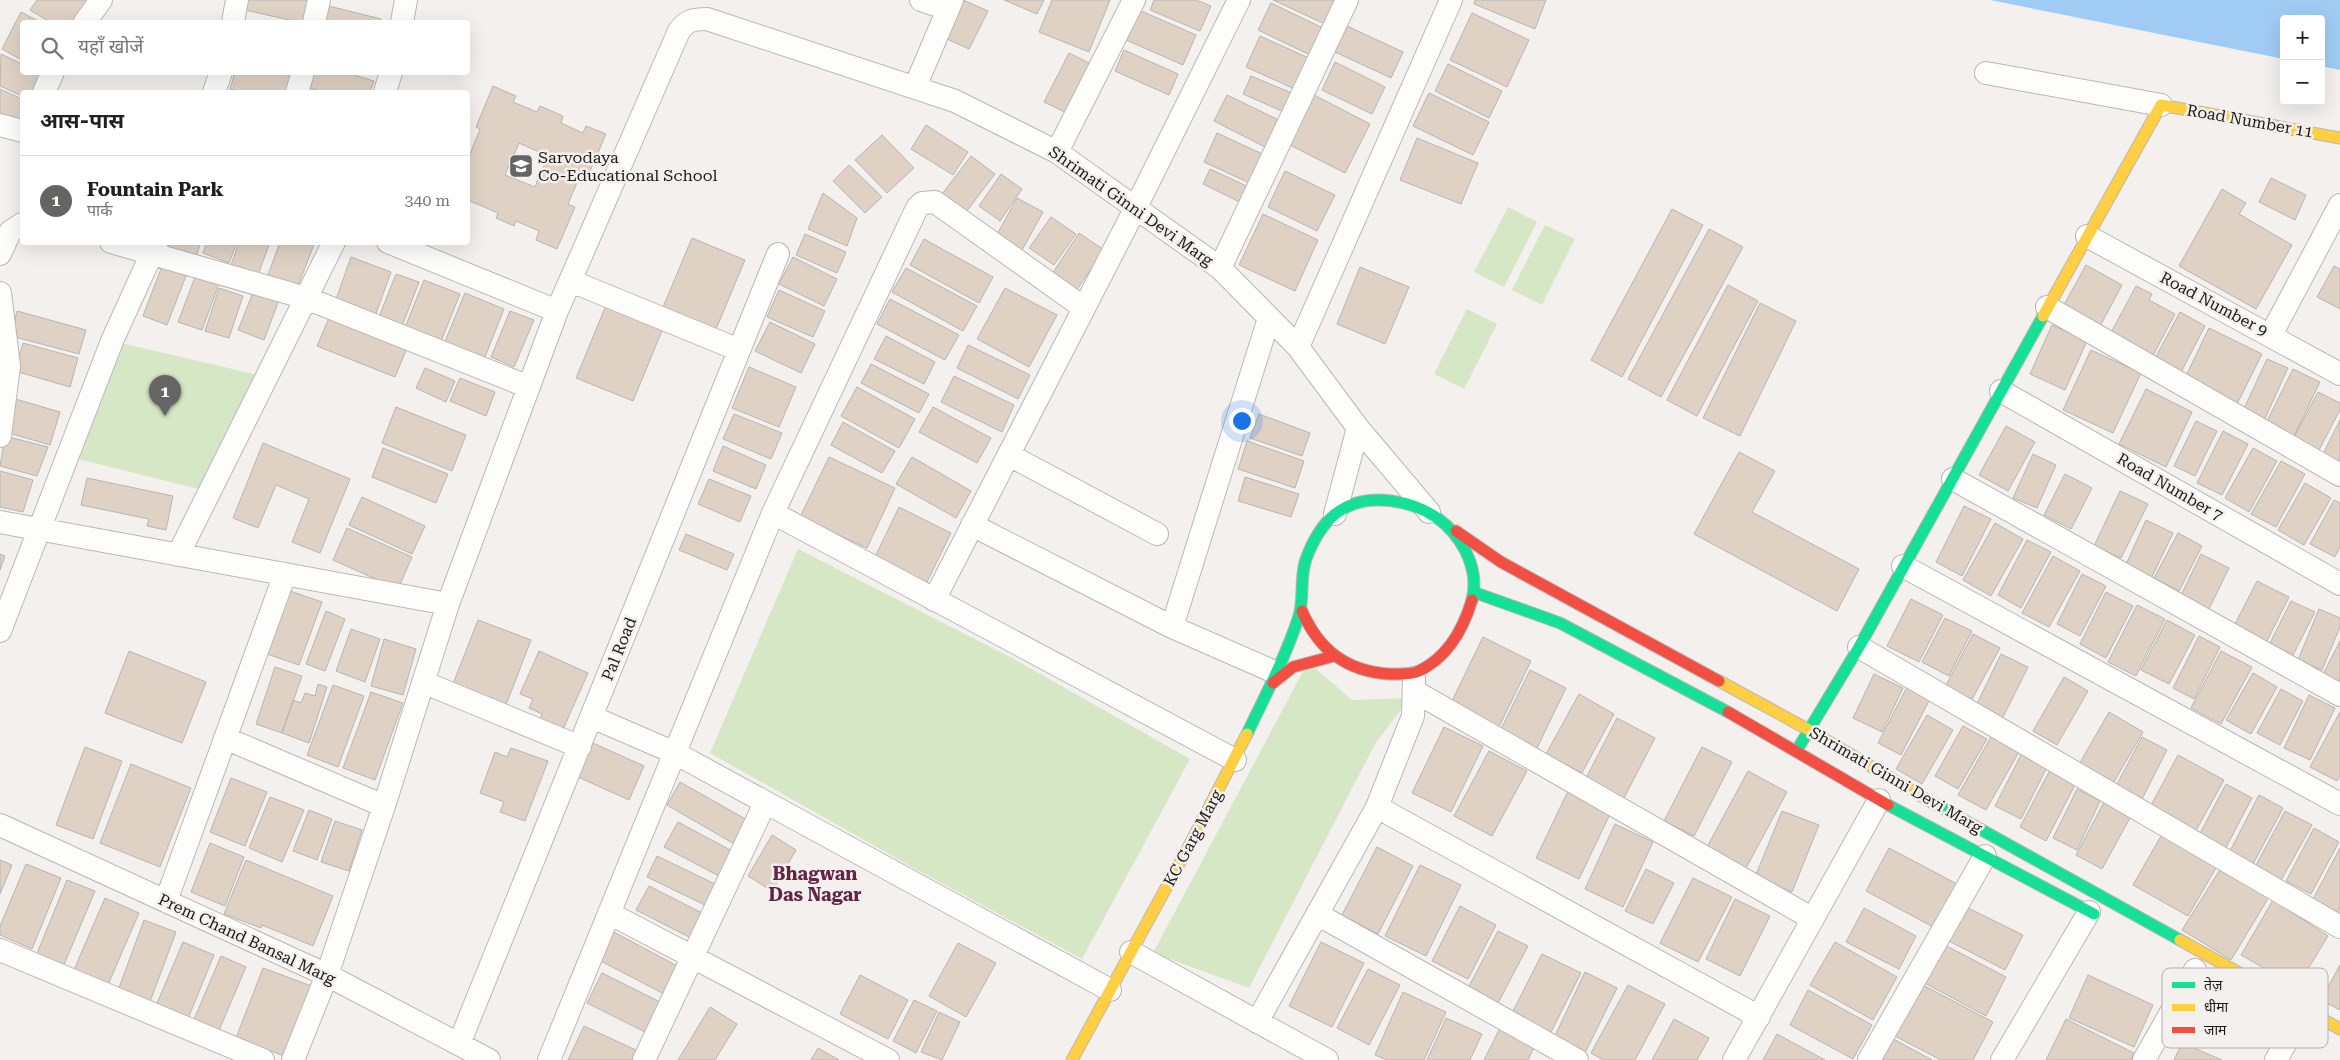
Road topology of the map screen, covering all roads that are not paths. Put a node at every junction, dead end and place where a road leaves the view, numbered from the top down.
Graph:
1 (101, 0) edge
2 (237, 0) edge
3 (319, 0) edge
4 (406, 0) edge
5 (921, 0) edge
6 (1134, 0) edge
7 (1238, 0) edge
8 (1347, 0) edge
9 (1451, 0) edge
10 (950, 5) edge
11 (86, 20) edge
12 (233, 20) edge
13 (314, 20) edge
14 (402, 20) edge
15 (1986, 73) dead end
16 (52, 75) edge
17 (219, 75) edge
18 (302, 75) edge
19 (390, 75) edge
20 (915, 87) junction
21 (45, 90) edge
22 (215, 90) edge
23 (298, 90) edge
24 (386, 90) edge
25 (2161, 105) junction
26 (0, 125) edge
27 (20, 130) edge
28 (2340, 138) edge
29 (1057, 152) junction
30 (2340, 205) edge
31 (1135, 209) junction
32 (20, 225) edge
33 (2087, 236) junction
34 (132, 245) edge
35 (332, 245) edge
36 (395, 245) edge
37 (155, 248) edge
38 (0, 254) edge
39 (778, 254) dead end
40 (1220, 268) junction
41 (571, 281) junction
42 (0, 293) edge
43 (306, 298) junction
44 (2048, 307) junction
45 (1084, 308) junction
46 (557, 311) junction
47 (1269, 318) junction
48 (2271, 335) junction
49 (1298, 347) junction
50 (739, 350) junction
51 (2340, 374) edge
52 (529, 386) junction
53 (2001, 391) junction
54 (1358, 428) junction
55 (0, 436) edge
56 (1009, 455) junction
57 (2340, 475) edge
58 (1953, 479) junction
59 (1429, 512) junction
60 (773, 513) junction
61 (1335, 514) junction
62 (0, 522) edge
63 (972, 526) junction
64 (1453, 529) junction
65 (40, 530) junction
66 (1157, 534) dead end
67 (178, 555) junction
68 (1903, 566) junction
69 (285, 574) junction
70 (2340, 584) edge
71 (1476, 594) junction
72 (934, 600) junction
73 (448, 604) junction
74 (1302, 611) junction
75 (1172, 627) junction
76 (0, 631) edge
77 (1859, 647) junction
78 (1334, 656) junction
79 (1275, 678) junction
80 (424, 682) junction
81 (1414, 682) junction
82 (2340, 695) edge
83 (592, 717) junction
84 (1809, 730) junction
85 (225, 738) junction
86 (580, 747) junction
87 (1796, 750) junction
88 (675, 753) junction
89 (1235, 760) junction
90 (1880, 800) junction
91 (765, 803) junction
92 (2340, 804) edge
93 (384, 806) junction
94 (1377, 807) junction
95 (0, 825) edge
96 (1985, 856) junction
97 (166, 901) junction
98 (609, 913) junction
99 (1317, 914) junction
100 (2097, 916) joint
101 (1813, 919) junction
102 (2340, 927) edge
103 (0, 950) edge
104 (1131, 952) junction
105 (693, 956) junction
106 (2230, 968) edge
107 (327, 975) junction
108 (1110, 990) junction
109 (1759, 1017) junction
110 (1257, 1022) junction
111 (2328, 1022) edge
112 (2162, 1028) edge
113 (2340, 1029) edge
114 (459, 1044) junction
115 (2283, 1048) edge
116 (262, 1060) edge
117 (293, 1060) edge
118 (489, 1060) edge
119 (549, 1060) edge
120 (644, 1060) edge
121 (888, 1060) edge
122 (1072, 1060) edge
123 (1327, 1060) edge
124 (1576, 1060) edge
125 (1734, 1060) edge
126 (1869, 1060) edge
127 (2002, 1060) edge
128 (2144, 1060) edge
129 (2276, 1060) edge

1 - 11 street
2 - 12 street
3 - 13 street
4 - 14 street
5 - 10 street
6 - 29 street
7 - 31 street
8 - 40 street
9 - 49 street
10 - 20 street
15 - 25 street
16 - 21 street
17 - 22 street
18 - 23 street
19 - 24 street
20 - 29 street, Shrimati Ginni Devi Marg
20 - 41 street, Shrimati Ginni Devi Marg
25 - 28 street, Road Number 11
25 - 33 street
26 - 27 street
29 - 31 street, Shrimati Ginni Devi Marg
30 - 48 street
31 - 40 street, Shrimati Ginni Devi Marg
31 - 45 street
32 - 38 street
33 - 44 street
33 - 48 street, Road Number 9
34 - 37 street
35 - 43 street
36 - 46 street
37 - 43 street
37 - 65 street
39 - 50 street, Pal Road
40 - 47 street, Shrimati Ginni Devi Marg
41 - 46 street
41 - 50 street
42 - 55 street
43 - 52 street
43 - 67 street
44 - 53 street
44 - 57 street
45 - 56 street
45 - 60 street
46 - 52 street
47 - 49 street, Shrimati Ginni Devi Marg
47 - 75 street
48 - 51 street, Road Number 9
49 - 54 street, Shrimati Ginni Devi Marg
50 - 83 street, Pal Road
52 - 73 street
53 - 58 street
53 - 70 street, Road Number 7
54 - 59 street, Shrimati Ginni Devi Marg
54 - 61 street
56 - 63 street
56 - 66 street
58 - 68 street
58 - 82 street
59 - 61 street
59 - 64 street
60 - 72 street
60 - 88 street
61 - 74 street
62 - 65 street
63 - 72 street
63 - 75 street
64 - 71 street
64 - 84 street, Shrimati Ginni Devi Marg
65 - 67 street
65 - 76 street
67 - 69 street
68 - 77 street
68 - 92 street
69 - 73 street
69 - 85 street
71 - 81 street
71 - 87 street, Shrimati Ginni Devi Marg
72 - 89 street
73 - 80 street
74 - 78 street
74 - 79 street, KC Garg Marg
75 - 79 street
77 - 84 street
77 - 102 street
78 - 79 street
78 - 81 street
79 - 89 street, KC Garg Marg
80 - 86 street
80 - 93 street
81 - 94 street
81 - 101 street
83 - 86 street, Pal Road
83 - 88 street
84 - 87 street
84 - 106 street, Shrimati Ginni Devi Marg
85 - 93 street
85 - 97 street
86 - 114 street, Pal Road
87 - 90 street, Shrimati Ginni Devi Marg
88 - 91 street
88 - 98 street
89 - 104 street, KC Garg Marg
90 - 96 street, Shrimati Ginni Devi Marg
90 - 101 street
91 - 105 street
91 - 108 street
93 - 107 street
94 - 99 street
94 - 109 street
95 - 97 street, Prem Chand Bansal Marg
96 - 100 street, Shrimati Ginni Devi Marg
96 - 126 street
97 - 107 street, Prem Chand Bansal Marg
98 - 105 street
98 - 119 street
99 - 110 street
99 - 124 street
100 - 127 street
101 - 109 street
103 - 116 street
104 - 108 street, KC Garg Marg
104 - 110 street
105 - 120 street
105 - 121 street
107 - 114 street, Prem Chand Bansal Marg
107 - 117 street
108 - 122 street, KC Garg Marg
109 - 125 street
110 - 123 street
111 - 113 street, Shrimati Ginni Devi Marg
112 - 128 street
114 - 118 street, Prem Chand Bansal Marg
115 - 129 street

